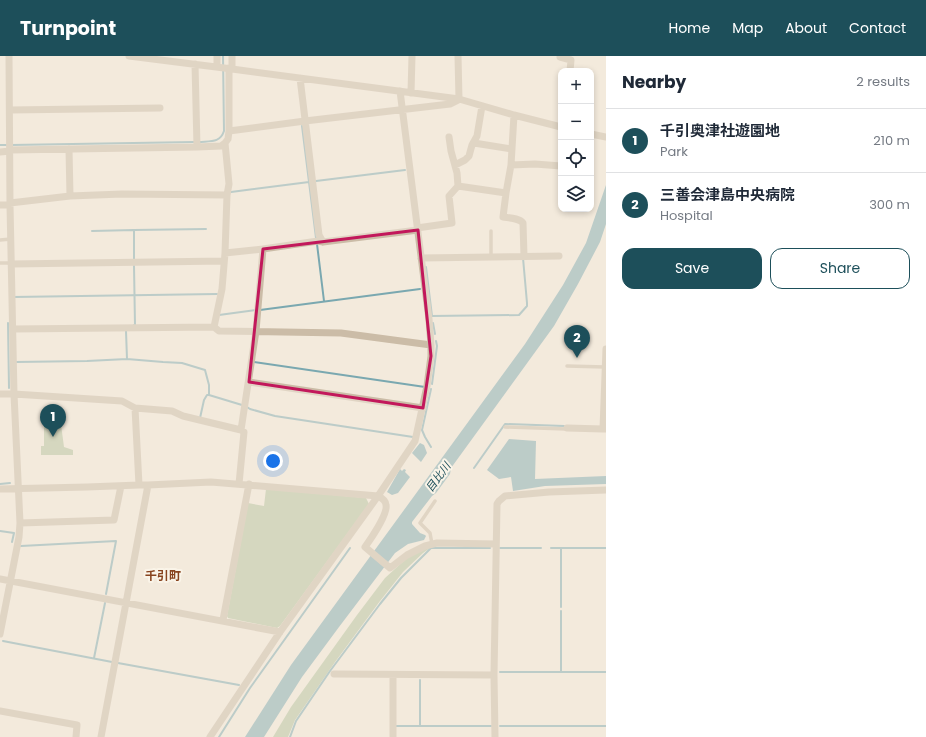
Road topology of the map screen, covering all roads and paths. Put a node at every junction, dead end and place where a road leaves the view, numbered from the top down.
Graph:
1 (9, 56) edge
2 (129, 56) edge
3 (217, 56) edge
4 (232, 56) edge
5 (412, 56) edge
6 (458, 56) edge
7 (558, 56) edge
8 (160, 58) edge
9 (195, 64) junction
10 (225, 68) junction
11 (570, 68) edge
12 (300, 78) junction
13 (400, 91) junction
14 (411, 93) junction
15 (459, 99) junction
16 (482, 106) junction
17 (160, 108) dead end
18 (10, 110) junction
19 (402, 110) junction
20 (514, 115) junction
21 (305, 121) junction
22 (558, 125) edge
23 (230, 132) junction
24 (594, 135) edge
25 (449, 137) dead end
26 (606, 137) edge
27 (225, 143) junction
28 (474, 143) junction
29 (197, 144) junction
30 (70, 149) junction
31 (512, 149) junction
32 (10, 151) junction
33 (0, 152) edge
34 (455, 165) junction
35 (511, 165) junction
36 (558, 166) edge
37 (458, 186) junction
38 (506, 193) junction
39 (227, 195) junction
40 (70, 196) junction
41 (10, 204) junction
42 (0, 205) edge
43 (417, 229) junction
44 (491, 231) dead end
45 (11, 239) junction
46 (0, 240) edge
47 (323, 242) junction
48 (263, 249) junction
49 (524, 256) junction
50 (559, 256) dead end
51 (225, 257) junction
52 (491, 257) junction
53 (421, 258) junction
54 (0, 262) edge
55 (12, 264) junction
56 (214, 327) junction
57 (13, 329) junction
58 (256, 331) junction
59 (431, 345) junction
60 (606, 349) edge
61 (567, 366) dead end
62 (606, 367) edge
63 (249, 382) junction
64 (0, 394) edge
65 (14, 394) junction
66 (135, 408) junction
67 (423, 408) junction
68 (505, 427) dead end
69 (567, 428) joint
70 (604, 429) edge
71 (242, 430) junction
72 (239, 484) junction
73 (249, 484) junction
74 (139, 485) junction
75 (148, 485) junction
76 (121, 486) junction
77 (19, 488) junction
78 (0, 489) edge
79 (606, 490) edge
80 (378, 496) junction
81 (435, 501) dead end
82 (20, 523) junction
83 (432, 544) junction
84 (496, 544) junction
85 (0, 579) edge
86 (10, 581) junction
87 (127, 603) junction
88 (223, 620) junction
89 (280, 632) junction
90 (0, 634) edge
91 (334, 674) dead end
92 (393, 675) junction
93 (494, 675) junction
94 (0, 711) edge
95 (76, 737) edge
96 (101, 737) edge
97 (210, 737) edge
98 (393, 737) edge
99 (495, 737) edge

1 - 18 street
2 - 8 street
3 - 10 street
4 - 10 street
5 - 14 street
6 - 15 street
7 - 11 street
8 - 9 street
9 - 10 street
9 - 29 street
10 - 12 street
10 - 23 street
12 - 13 street
12 - 21 street
13 - 14 street
13 - 19 street
14 - 15 street
15 - 16 street
15 - 19 street
16 - 20 street
16 - 28 street
17 - 18 street
18 - 32 street
19 - 21 street
19 - 43 street
20 - 22 street
20 - 31 street
21 - 23 street
21 - 47 street
23 - 27 street
24 - 26 street
25 - 34 street
27 - 29 street
27 - 39 street
28 - 31 street
28 - 34 street
29 - 30 street
30 - 32 street
30 - 40 street
31 - 35 street
32 - 33 street
32 - 41 street
34 - 37 street
35 - 36 street
35 - 38 street
37 - 38 street
37 - 43 street
38 - 49 street
39 - 40 street
39 - 51 street
40 - 41 street
41 - 42 street
41 - 45 street
43 - 47 street
43 - 53 street
44 - 52 lane
45 - 46 lane
45 - 55 street
47 - 48 street
48 - 51 street
48 - 58 street
49 - 50 street
49 - 52 street
51 - 55 street
51 - 56 street
52 - 53 street
53 - 59 street
54 - 55 lane
55 - 57 street
56 - 57 street
56 - 58 street
57 - 65 street
58 - 59 street
58 - 63 street
59 - 67 street
60 - 62 street
61 - 62 lane
62 - 70 street
63 - 67 street
63 - 71 street
64 - 65 street
65 - 66 street
65 - 77 street
66 - 71 street
66 - 74 street
67 - 80 street
68 - 69 lane
69 - 70 street
71 - 72 street
72 - 73 street
72 - 75 street
73 - 80 street
73 - 88 street
74 - 75 street
74 - 76 street
75 - 87 street
76 - 77 street
76 - 82 street
77 - 78 street
77 - 82 street
79 - 84 street
80 - 83 street
80 - 89 street
81 - 83 lane
82 - 86 street
83 - 84 street
84 - 93 street
85 - 86 street
86 - 87 street
86 - 90 street
87 - 88 street
87 - 96 street
88 - 89 street
89 - 97 street
91 - 92 street
92 - 93 street
92 - 98 street
93 - 99 street
94 - 95 street

